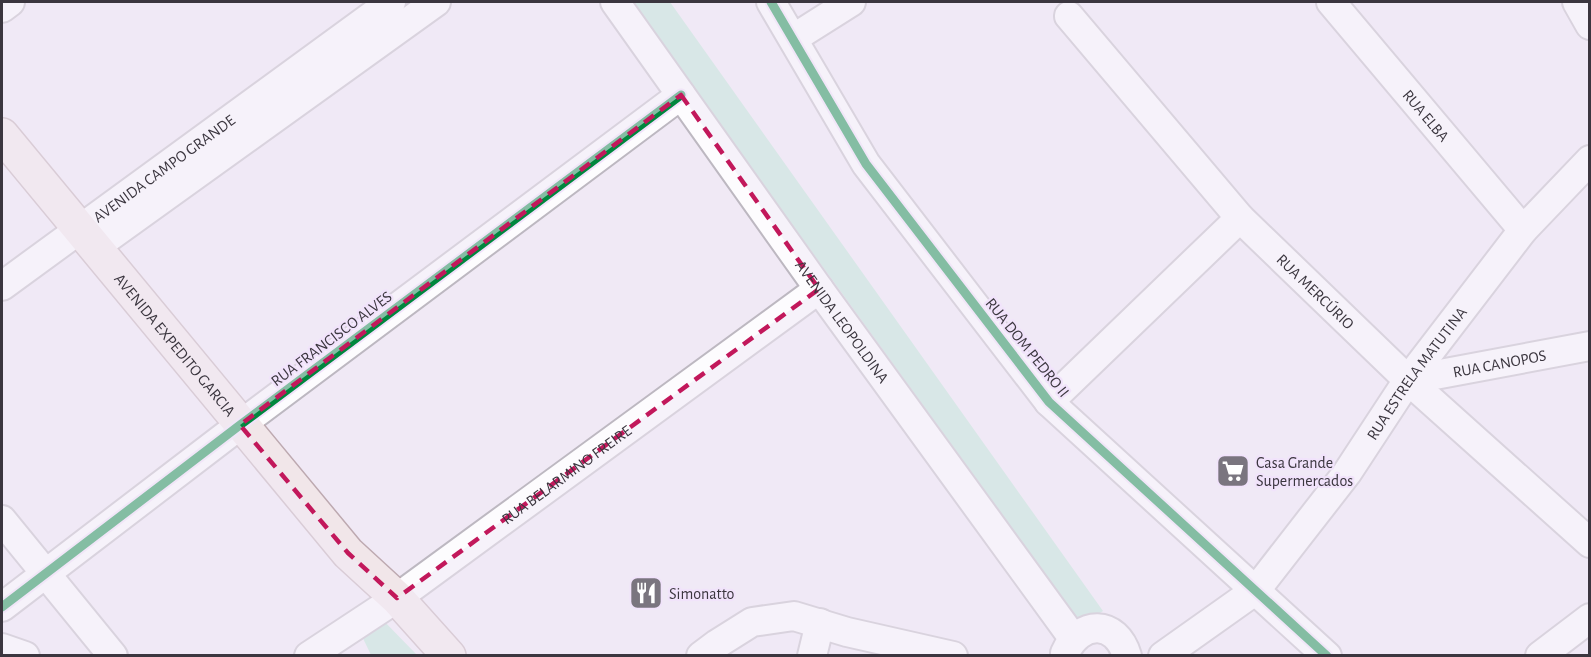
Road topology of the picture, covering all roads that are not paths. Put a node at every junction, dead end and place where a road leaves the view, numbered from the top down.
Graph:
1 (10, 2) edge
2 (391, 2) edge
3 (436, 2) edge
4 (615, 2) edge
5 (771, 2) edge
6 (852, 2) edge
7 (1331, 2) edge
8 (1577, 2) edge
9 (2, 8) edge
10 (1069, 16) dead end
11 (1590, 25) edge
12 (369, 34) junction
13 (794, 38) junction
14 (681, 95) junction
15 (2, 135) edge
16 (1590, 160) edge
17 (1240, 218) junction
18 (1523, 230) junction
19 (88, 238) junction
20 (2, 286) edge
21 (819, 289) junction
22 (1590, 346) edge
23 (1408, 380) junction
24 (1049, 402) junction
25 (240, 425) junction
26 (2, 520) edge
27 (1590, 543) edge
28 (45, 574) junction
29 (1256, 590) junction
30 (397, 598) junction
31 (2, 607) edge
32 (1590, 618) edge
33 (820, 623) junction
34 (847, 632) junction
35 (1069, 647) edge
36 (2, 648) edge
37 (1125, 650) edge
38 (25, 656) edge
39 (113, 656) edge
40 (309, 656) edge
41 (449, 656) edge
42 (701, 656) edge
43 (812, 656) edge
44 (866, 656) edge
45 (952, 656) edge
46 (1149, 656) edge
47 (1163, 656) edge
48 (1327, 656) edge
49 (1540, 656) edge

1 - 9 street
2 - 12 street, AVENIDA CAMPO GRANDE
3 - 12 street, AVENIDA CAMPO GRANDE
4 - 14 street, AVENIDA LEOPOLDINA
5 - 13 street, RUA DOM PEDRO II
6 - 13 street
7 - 18 street, RUA ELBA
8 - 11 street
10 - 17 street, RUA MERCÚRIO
12 - 19 street, AVENIDA CAMPO GRANDE
13 - 24 street, RUA DOM PEDRO II
14 - 21 street, AVENIDA LEOPOLDINA
14 - 25 street, RUA FRANCISCO ALVES
15 - 19 main road, AVENIDA EXPEDITO GARCIA
16 - 18 street, RUA ESTRELA MATUTINA
17 - 23 street, RUA MERCÚRIO
17 - 24 street
18 - 23 street, RUA ESTRELA MATUTINA
19 - 20 street, AVENIDA CAMPO GRANDE
19 - 25 main road, AVENIDA EXPEDITO GARCIA
21 - 30 street, RUA BELARMINO FREIRE
21 - 35 street, AVENIDA LEOPOLDINA
22 - 23 street, RUA CANOPOS
23 - 27 street, RUA MERCÚRIO
23 - 29 street, RUA ESTRELA MATUTINA
24 - 29 street, RUA DOM PEDRO II
25 - 28 street, RUA FRANCISCO ALVES
25 - 30 main road, AVENIDA EXPEDITO GARCIA
26 - 28 street
28 - 31 street, RUA FRANCISCO ALVES
28 - 39 street
29 - 47 street, RUA ESTRELA MATUTINA
29 - 48 street, RUA DOM PEDRO II
30 - 40 street, RUA BELARMINO FREIRE
30 - 41 main road, AVENIDA EXPEDITO GARCIA
32 - 49 street
33 - 34 street
33 - 42 street
33 - 43 street
34 - 44 street
34 - 45 street
35 - 37 street
36 - 38 street
37 - 46 street

